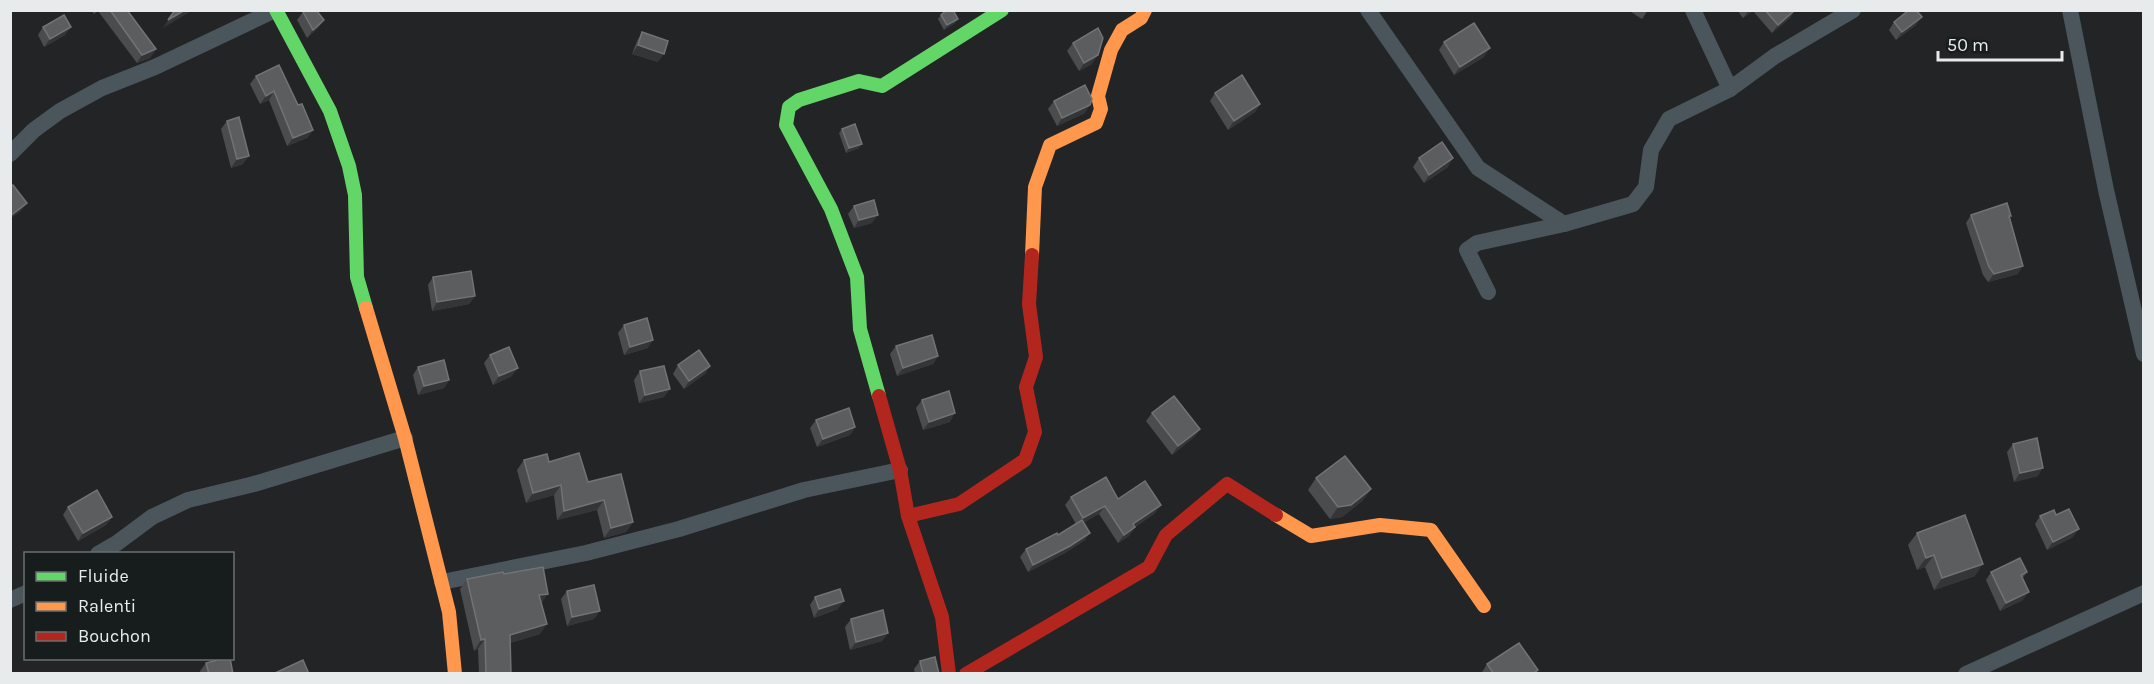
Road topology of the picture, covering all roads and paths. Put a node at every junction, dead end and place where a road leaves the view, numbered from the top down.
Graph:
1 (276, 10) edge
2 (1145, 10) edge
3 (1368, 10) edge
4 (1693, 10) edge
5 (1853, 10) edge
6 (2070, 10) edge
7 (999, 11) edge
8 (1731, 89) junction
9 (10, 154) edge
10 (1564, 224) junction
11 (1488, 292) dead end
12 (2144, 354) edge
13 (405, 438) junction
14 (900, 470) junction
15 (908, 516) junction
16 (101, 552) edge
17 (442, 582) junction
18 (24, 593) edge
19 (2144, 593) edge
20 (10, 600) edge
21 (1484, 606) dead end
22 (455, 674) edge
23 (949, 674) edge
24 (966, 674) edge
25 (1966, 674) edge

1 - 9 street
1 - 13 street
2 - 15 street
3 - 10 street
4 - 8 street
5 - 8 street
6 - 12 street
7 - 14 street
8 - 10 street
10 - 11 street
13 - 16 street
13 - 17 street
14 - 15 street
14 - 17 street
15 - 23 street
17 - 22 street
18 - 20 street
19 - 25 street
21 - 24 street

